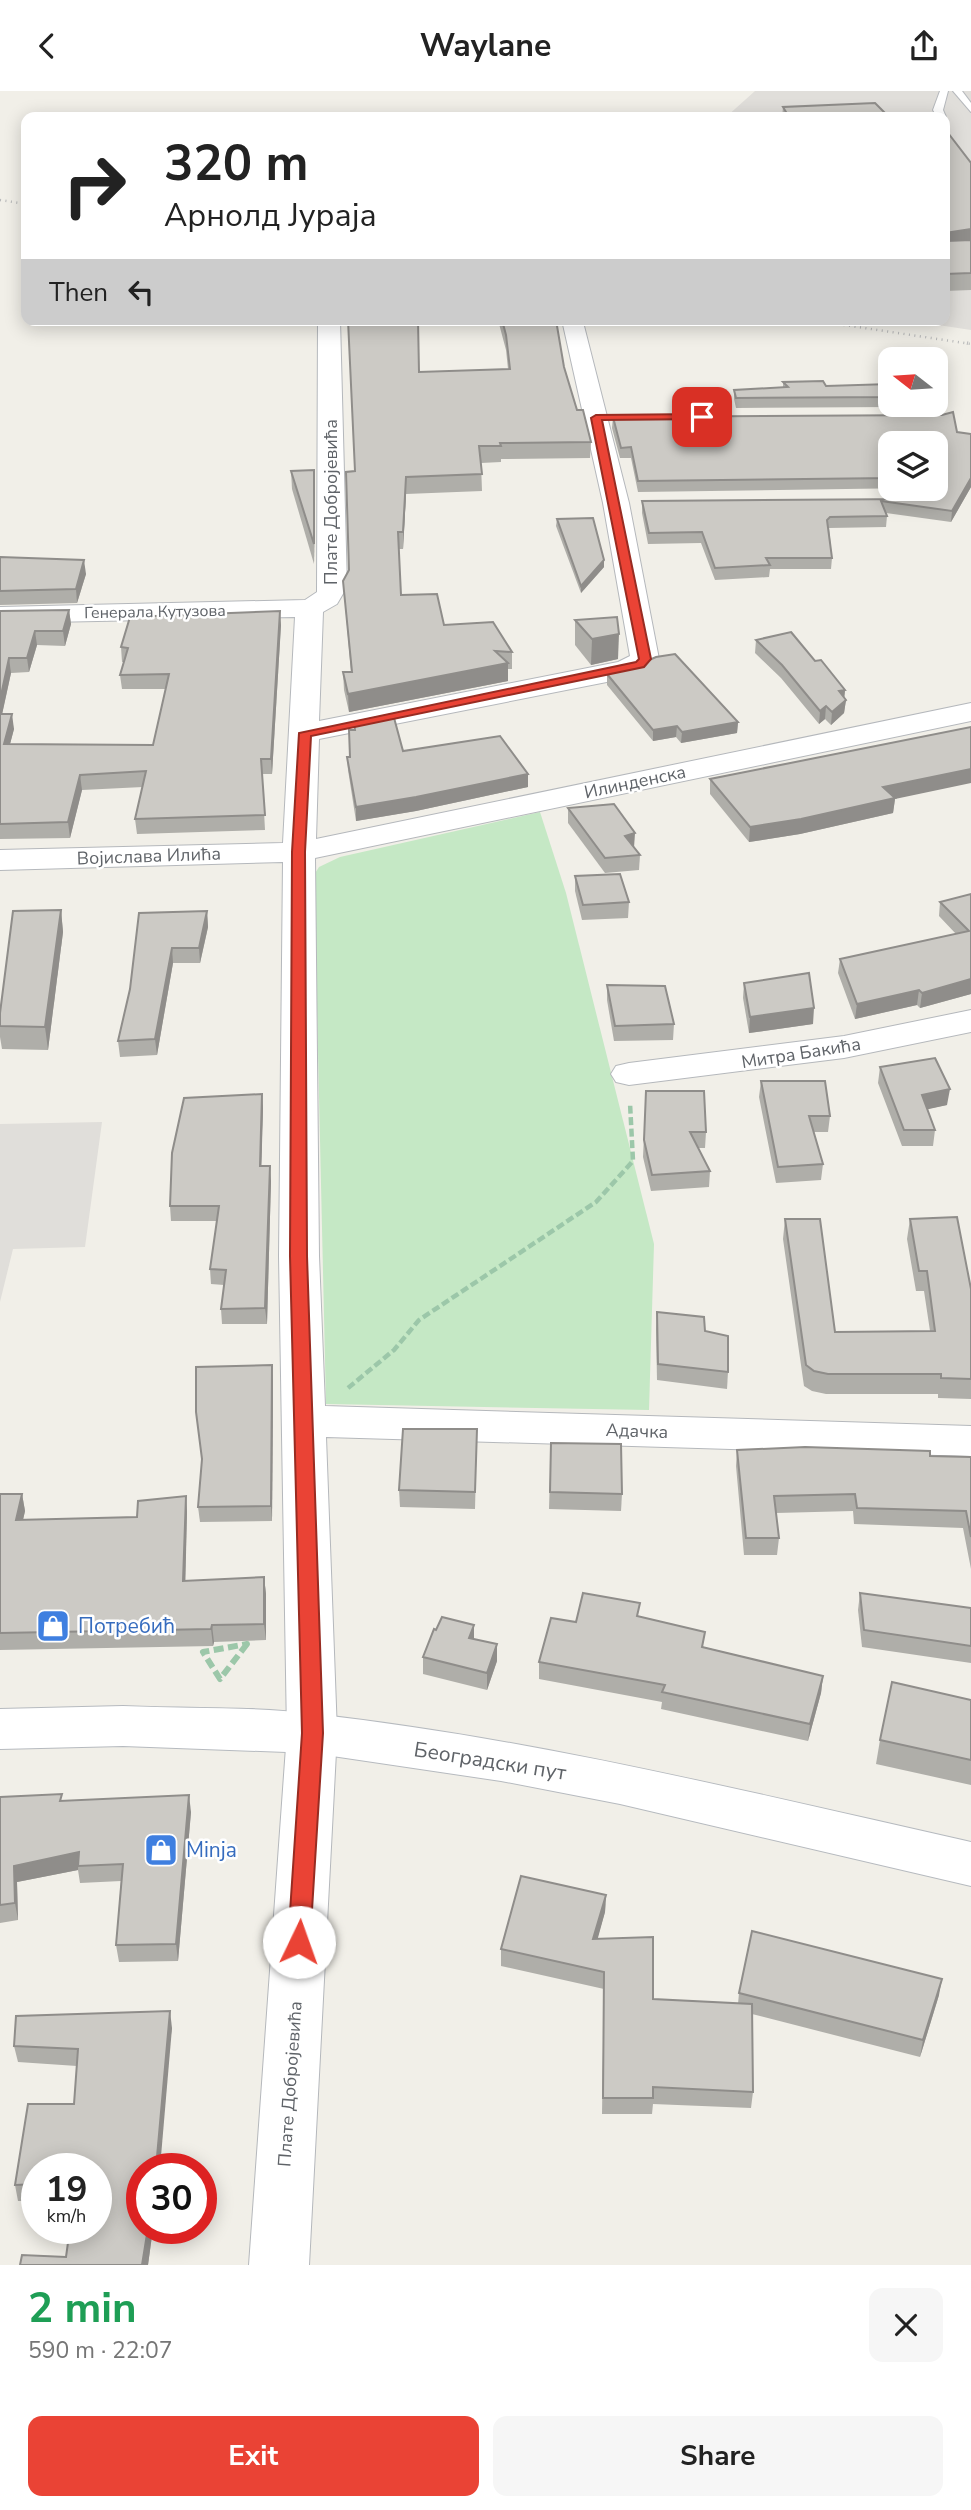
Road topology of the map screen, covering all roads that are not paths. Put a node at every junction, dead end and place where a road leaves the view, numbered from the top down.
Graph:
1 (944, 91) edge
2 (957, 91) edge
3 (971, 109) edge
4 (939, 112) edge
5 (329, 326) edge
6 (573, 326) edge
7 (624, 417) edge
8 (596, 418) junction
9 (309, 608) junction
10 (0, 615) edge
11 (971, 712) edge
12 (305, 733) junction
13 (299, 852) junction
14 (0, 861) edge
15 (971, 1021) edge
16 (629, 1074) road end
17 (303, 1420) junction
18 (971, 1441) edge
19 (0, 1729) edge
20 (312, 1733) junction
21 (971, 1864) edge
22 (279, 2265) edge

1 - 4 lane
2 - 3 lane
5 - 9 street, Плате Добројевића
6 - 8 street
7 - 8 street
8 - 12 street
9 - 10 street, Генерала Кутузова
9 - 12 street, Плате Добројевића
11 - 13 street, Илинденска
12 - 13 street, Плате Добројевића
13 - 14 street, Војислава Илића
13 - 17 street, Плате Добројевића
15 - 16 street, Митра Бакића
17 - 18 street, Адачка
17 - 20 street, Плате Добројевића
19 - 20 street, Београдски пут
20 - 21 street, Београдски пут
20 - 22 street, Плате Добројевића

